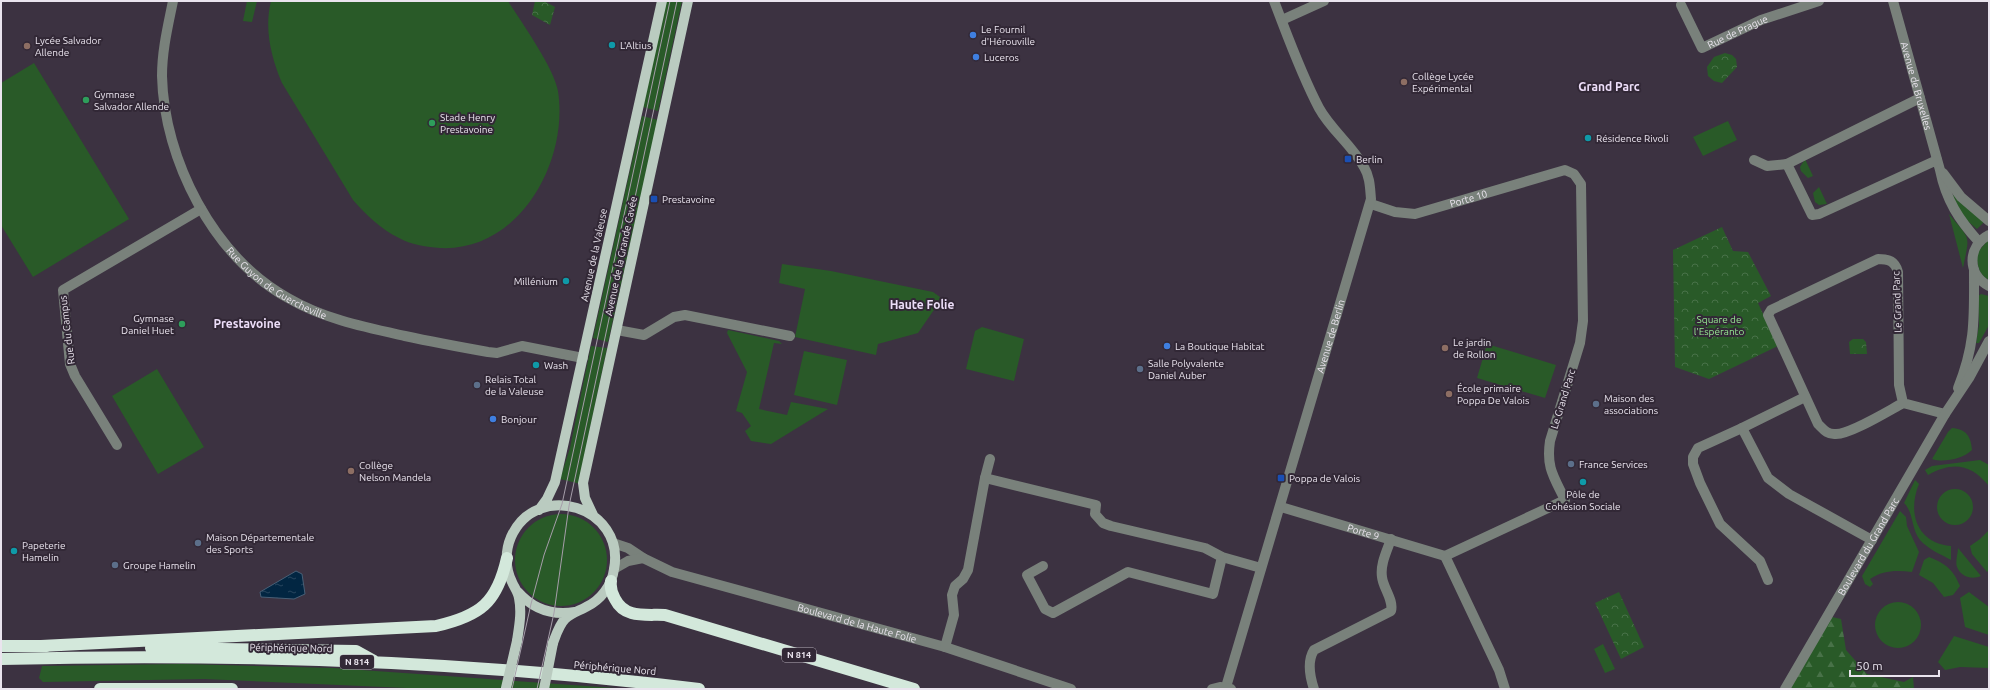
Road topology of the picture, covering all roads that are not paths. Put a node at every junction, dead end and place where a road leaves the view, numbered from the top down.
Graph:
1 (173, 1) edge
2 (662, 1) edge
3 (688, 1) edge
4 (1274, 1) edge
5 (1324, 1) edge
6 (1819, 1) edge
7 (1893, 1) edge
8 (1681, 5) dead end
9 (1282, 20) junction
10 (1920, 98) junction
11 (1754, 160) dead end
12 (1937, 160) junction
13 (1786, 164) junction
14 (1566, 170) joint
15 (1940, 170) junction
16 (1371, 204) junction
17 (201, 209) junction
18 (1989, 222) edge
19 (1989, 235) edge
20 (1979, 242) junction
21 (1974, 270) junction
22 (1989, 286) edge
23 (617, 330) junction
24 (790, 336) dead end
25 (1989, 341) edge
26 (584, 358) junction
27 (1805, 397) junction
28 (1903, 404) junction
29 (1951, 404) junction
30 (1945, 414) junction
31 (1742, 428) junction
32 (117, 446) dead end
33 (990, 459) dead end
34 (985, 478) junction
35 (1281, 507) junction
36 (539, 510) junction
37 (592, 515) junction
38 (1391, 540) junction
39 (1872, 540) junction
40 (613, 543) junction
41 (1222, 556) junction
42 (1445, 556) junction
43 (507, 558) junction
44 (642, 558) junction
45 (1043, 566) dead end
46 (1261, 568) junction
47 (614, 569) junction
48 (1768, 580) dead end
49 (611, 581) junction
50 (516, 590) junction
51 (576, 611) junction
52 (1, 646) edge
53 (41, 646) junction
54 (945, 647) junction
55 (1, 659) edge
56 (377, 662) junction
57 (1229, 688) edge
58 (100, 689) edge
59 (124, 689) edge
60 (232, 689) edge
61 (506, 689) edge
62 (544, 689) edge
63 (699, 689) edge
64 (914, 689) edge
65 (1071, 689) edge
66 (1212, 689) edge
67 (1314, 689) edge
68 (1506, 689) edge
69 (1785, 689) edge

1 - 17 street, Rue Guyon de Guercheville
2 - 26 main road, Avenue de la Valeuse
3 - 23 main road, Avenue de la Grande Cavée
4 - 9 street, Avenue de Berlin
5 - 9 street
6 - 8 street, Rue de Prague
7 - 10 street, Avenue de Bruxelles
9 - 16 street, Avenue de Berlin
10 - 12 street, Avenue de Bruxelles
10 - 13 street
11 - 13 street
12 - 13 street
12 - 15 street, Avenue de Bruxelles
14 - 16 street, Porte 10
14 - 42 street, Le Grand Parc
15 - 18 street, Avenue de Bruxelles
15 - 20 street, Avenue de Bruxelles
16 - 35 street, Avenue de Berlin
17 - 26 street, Rue Guyon de Guercheville
17 - 32 street, Rue du Campus
19 - 20 street
20 - 21 street, Boulevard du Grand Parc
21 - 22 street
21 - 29 street, Boulevard du Grand Parc
23 - 24 street
23 - 37 main road, Avenue de la Grande Cavée
25 - 29 street, Boulevard du Grand Parc
26 - 36 main road, Avenue de la Valeuse
27 - 28 street
27 - 28 street, Le Grand Parc
27 - 31 street
28 - 30 street
29 - 30 street, Boulevard du Grand Parc
30 - 39 street, Boulevard du Grand Parc
31 - 39 street
31 - 48 street
33 - 34 street
34 - 41 street
34 - 54 street
35 - 38 street, Porte 9
35 - 46 street, Avenue de Berlin
36 - 37 main road
36 - 43 main road
37 - 40 main road
38 - 42 street, Porte 9
38 - 67 street
39 - 69 street, Boulevard du Grand Parc
40 - 44 street, Boulevard de la Haute Folie
40 - 47 main road
41 - 45 street
41 - 46 street
42 - 68 street
43 - 50 main road
43 - 53 highway, N 814
44 - 47 street
44 - 54 street, Boulevard de la Haute Folie
46 - 57 street, Avenue de Berlin
47 - 49 main road
49 - 51 main road
49 - 64 highway, N 814
50 - 51 main road
50 - 61 main road, bridge
51 - 62 main road, bridge
52 - 53 highway, N 814
53 - 56 highway, N 814
54 - 65 street, Boulevard de la Haute Folie
55 - 56 highway, Périphérique Nord / N 814
56 - 63 highway, Périphérique Nord / N 814
57 - 66 street
58 - 59 highway
59 - 60 highway

